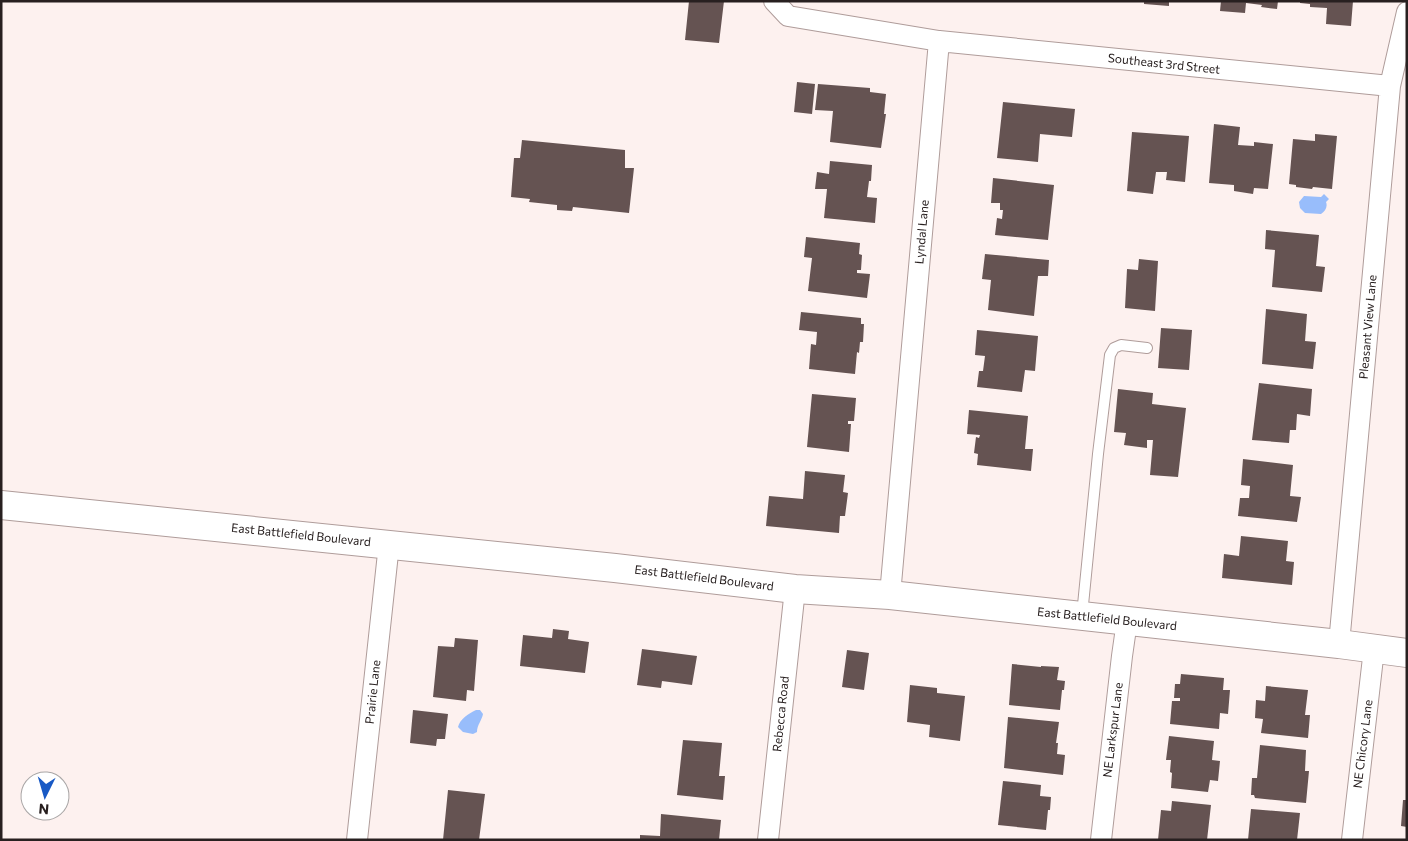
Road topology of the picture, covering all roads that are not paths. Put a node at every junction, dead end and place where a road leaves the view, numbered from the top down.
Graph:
1 (774, 1) edge
2 (1407, 12) edge
3 (939, 42) junction
4 (1390, 86) junction
5 (1147, 348) dead end
6 (1, 504) edge
7 (389, 544) junction
8 (795, 589) junction
9 (890, 595) junction
10 (1082, 616) junction
11 (1127, 621) junction
12 (1339, 644) junction
13 (1374, 649) junction
14 (1407, 653) edge
15 (357, 840) edge
16 (768, 840) edge
17 (1100, 840) edge
18 (1352, 840) edge

1 - 3 street
2 - 4 street, Pleasant View Lane
3 - 4 street, Southeast 3rd Street
3 - 9 street, Lyndal Lane
4 - 12 street, Pleasant View Lane
5 - 10 lane
6 - 7 street, East Battlefield Boulevard
7 - 8 street, East Battlefield Boulevard
7 - 15 street, Prairie Lane
8 - 9 street, East Battlefield Boulevard
8 - 16 street, Rebecca Road
9 - 10 street, East Battlefield Boulevard
10 - 11 street, East Battlefield Boulevard
11 - 12 street, East Battlefield Boulevard
11 - 17 street, NE Larkspur Lane
12 - 13 street, East Battlefield Boulevard
13 - 14 street, East Battlefield Boulevard
13 - 18 street, NE Chicory Lane

